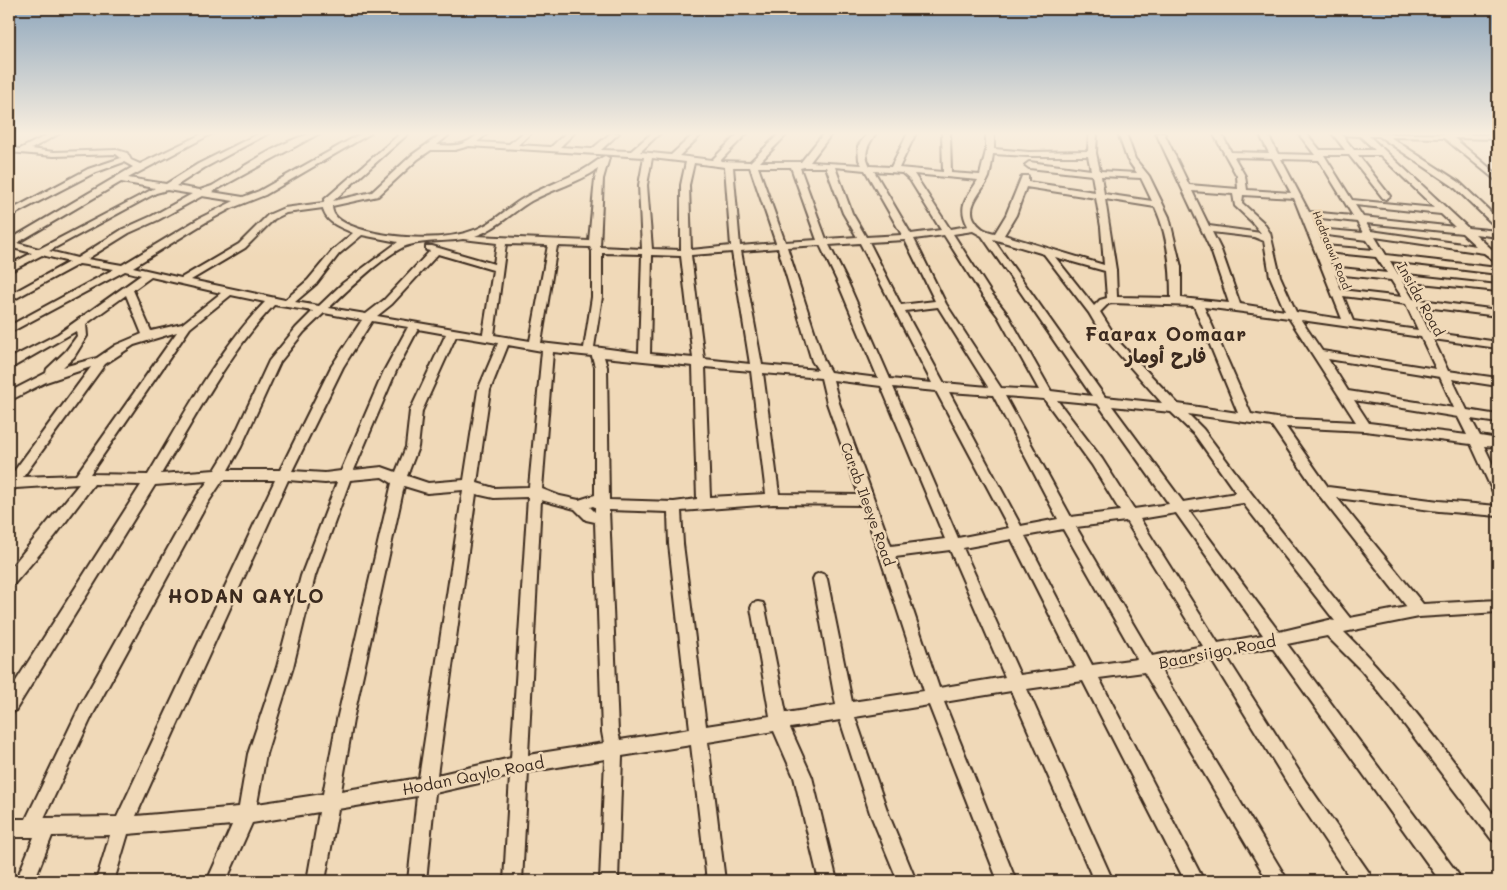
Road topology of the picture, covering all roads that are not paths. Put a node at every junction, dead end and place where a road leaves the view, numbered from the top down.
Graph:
1 (84, 175) edge
2 (128, 175) edge
3 (187, 175) edge
4 (238, 175) edge
5 (294, 175) edge
6 (356, 175) edge
7 (397, 175) edge
8 (581, 175) edge
9 (599, 175) edge
10 (645, 175) edge
11 (687, 175) edge
12 (730, 175) edge
13 (758, 175) edge
14 (795, 175) edge
15 (834, 175) edge
16 (871, 175) edge
17 (907, 175) edge
18 (942, 175) edge
19 (947, 175) joint
20 (985, 175) edge
21 (1026, 175) edge
22 (1095, 175) edge
23 (1121, 175) edge
24 (1181, 175) edge
25 (1240, 175) edge
26 (1284, 175) edge
27 (1331, 175) edge
28 (1368, 175) edge
29 (1405, 175) edge
30 (1442, 175) edge
31 (1145, 176) joint
32 (984, 178) junction
33 (120, 180) junction
34 (1024, 184) junction
35 (166, 187) junction
36 (1188, 188) junction
37 (1242, 191) junction
38 (200, 193) junction
39 (1099, 196) junction
40 (1297, 196) junction
41 (1386, 196) dead end
42 (243, 200) junction
43 (1349, 202) junction
44 (327, 205) junction
45 (1158, 205) junction
46 (1444, 212) junction
47 (9, 214) edge
48 (1305, 214) junction
49 (1358, 219) junction
50 (1498, 224) edge
51 (1205, 228) junction
52 (946, 230) junction
53 (1465, 230) junction
54 (1313, 231) junction
55 (360, 232) junction
56 (986, 233) junction
57 (1498, 234) edge
58 (1369, 235) junction
59 (461, 237) junction
60 (908, 237) junction
61 (863, 239) junction
62 (1268, 239) junction
63 (408, 241) junction
64 (502, 241) junction
65 (553, 242) junction
66 (823, 242) junction
67 (9, 244) edge
68 (781, 245) junction
69 (596, 247) junction
70 (1319, 248) junction
71 (736, 249) junction
72 (436, 250) junction
73 (1487, 250) junction
74 (647, 251) junction
75 (42, 252) junction
76 (1047, 252) junction
77 (686, 253) junction
78 (499, 255) junction
79 (1380, 255) junction
80 (1498, 260) edge
81 (78, 261) junction
82 (480, 262) junction
83 (124, 268) junction
84 (497, 268) junction
85 (9, 269) edge
86 (1111, 270) junction
87 (1328, 270) junction
88 (1498, 271) edge
89 (149, 274) junction
90 (1394, 276) junction
91 (182, 281) junction
92 (1498, 288) edge
93 (128, 289) junction
94 (229, 291) junction
95 (1336, 292) junction
96 (9, 299) edge
97 (1112, 300) junction
98 (272, 301) junction
99 (1176, 301) junction
100 (1410, 302) junction
101 (288, 303) junction
102 (941, 304) junction
103 (1198, 304) junction
104 (1236, 306) junction
105 (323, 308) junction
106 (898, 308) junction
107 (1094, 312) junction
108 (1498, 313) edge
109 (1292, 315) junction
110 (369, 317) junction
111 (80, 323) junction
112 (1349, 324) junction
113 (186, 326) junction
114 (414, 326) junction
115 (9, 330) edge
116 (452, 332) junction
117 (1427, 335) junction
118 (148, 336) junction
119 (488, 338) junction
120 (504, 342) junction
121 (1498, 345) edge
122 (542, 347) junction
123 (596, 353) junction
124 (1317, 354) junction
125 (644, 358) junction
126 (101, 361) junction
127 (9, 364) edge
128 (698, 364) junction
129 (756, 370) junction
130 (1443, 372) junction
131 (826, 375) junction
132 (47, 376) junction
133 (1498, 382) edge
134 (885, 383) junction
135 (941, 388) junction
136 (997, 391) junction
137 (1344, 394) junction
138 (1047, 395) junction
139 (9, 397) edge
140 (1102, 401) junction
141 (1174, 408) junction
142 (1202, 412) junction
143 (1462, 413) junction
144 (1246, 417) junction
145 (1498, 419) edge
146 (1276, 422) junction
147 (1366, 427) junction
148 (1199, 432) junction
149 (1474, 440) junction
150 (1498, 444) edge
151 (219, 475) junction
152 (284, 475) junction
153 (344, 476) junction
154 (86, 479) junction
155 (151, 480) junction
156 (399, 481) junction
157 (10, 484) edge
158 (470, 485) junction
159 (1498, 488) edge
160 (1324, 491) junction
161 (536, 492) junction
162 (1246, 497) junction
163 (773, 498) junction
164 (867, 500) junction
165 (704, 503) junction
166 (674, 507) junction
167 (1180, 508) junction
168 (1498, 511) edge
169 (602, 512) junction
170 (1130, 515) junction
171 (1067, 523) junction
172 (1017, 531) junction
173 (954, 544) junction
174 (886, 552) junction
175 (820, 579) dead end
176 (9, 580) edge
177 (1498, 606) edge
178 (758, 608) dead end
179 (1419, 611) junction
180 (1346, 624) junction
181 (1329, 627) junction
182 (1277, 640) junction
183 (1214, 650) junction
184 (1148, 664) junction
185 (1086, 673) junction
186 (1016, 684) junction
187 (934, 697) junction
188 (9, 706) edge
189 (844, 711) junction
190 (779, 722) junction
191 (700, 735) junction
192 (614, 749) junction
193 (519, 765) junction
194 (427, 786) junction
195 (330, 802) junction
196 (246, 815) junction
197 (122, 826) junction
198 (39, 827) junction
199 (9, 828) edge
200 (1498, 834) edge
201 (24, 881) edge
202 (105, 881) edge
203 (216, 881) edge
204 (316, 881) edge
205 (417, 881) edge
206 (513, 881) edge
207 (609, 881) edge
208 (716, 881) edge
209 (828, 881) edge
210 (907, 881) edge
211 (1007, 881) edge
212 (1104, 881) edge
213 (1195, 881) edge
214 (1279, 881) edge
215 (1363, 881) edge
216 (1451, 881) edge

1 - 47 street
2 - 33 street
3 - 35 street
4 - 38 street
5 - 42 street
6 - 44 street
7 - 44 street
8 - 59 street
9 - 69 street
10 - 74 street
11 - 77 street
12 - 71 street
13 - 68 street, Carab Ileeye Road
14 - 66 street
15 - 61 street
16 - 60 street
17 - 52 street
18 - 19 street
19 - 32 street
20 - 32 street
21 - 34 street
22 - 39 street
23 - 31 street
24 - 36 street
25 - 37 street
26 - 40 street, Hadraawi Road
27 - 43 street, Insida Road
28 - 41 street
29 - 46 street
30 - 50 street
31 - 45 street
32 - 56 street
33 - 35 street
33 - 67 street
34 - 39 street
34 - 56 street
35 - 38 street
35 - 75 street
36 - 37 street
36 - 51 street
37 - 40 street
37 - 62 street
38 - 42 street
38 - 81 street
39 - 45 street
39 - 86 street
40 - 48 street, Hadraawi Road
42 - 83 street
43 - 46 street
43 - 49 street, Insida Road
44 - 55 street
44 - 91 street
45 - 99 street
46 - 53 street
48 - 49 street
48 - 54 street, Hadraawi Road
49 - 53 street
49 - 58 street, Insida Road
51 - 62 street
51 - 104 street
52 - 56 street
52 - 60 street
52 - 138 street
53 - 57 street
53 - 73 street
54 - 58 street
54 - 70 street, Hadraawi Road
55 - 63 street
55 - 101 street
56 - 76 street
56 - 140 street
58 - 73 street
58 - 79 street, Insida Road
59 - 63 street
59 - 64 street
60 - 61 street
60 - 102 street
61 - 66 street
61 - 106 street
62 - 109 street
63 - 72 street
63 - 105 street
64 - 65 street
64 - 78 street
65 - 69 street
65 - 122 street
66 - 68 street
66 - 134 street
67 - 75 street
68 - 71 street
68 - 131 street, Carab Ileeye Road
69 - 74 street
69 - 123 street
70 - 79 street
70 - 87 street, Hadraawi Road
71 - 77 street
71 - 129 street
72 - 82 street
72 - 110 street
73 - 80 street
74 - 77 street
74 - 125 street
75 - 81 street
75 - 85 street
76 - 86 street
76 - 107 street
77 - 128 street
78 - 82 street
78 - 84 street
79 - 88 street
79 - 90 street, Insida Road
81 - 83 street
81 - 96 street
82 - 84 street
83 - 89 street
83 - 115 street
84 - 119 street
86 - 97 street
87 - 90 street
87 - 95 street, Hadraawi Road
89 - 91 street
89 - 93 street
90 - 92 street
90 - 100 street, Insida Road
91 - 94 street
93 - 111 street
93 - 118 street
94 - 98 street
94 - 113 street
95 - 100 street
95 - 112 street, Hadraawi Road
97 - 99 street
97 - 107 street
98 - 101 street
98 - 155 street
99 - 103 street
100 - 108 street
100 - 117 street, Insida Road
101 - 105 street
102 - 106 street
102 - 136 street
103 - 104 street
103 - 144 street
104 - 109 street
105 - 110 street
105 - 151 street
106 - 135 street
107 - 141 street
109 - 112 street
109 - 124 street
110 - 114 street
110 - 152 street
111 - 127 street
111 - 132 street
112 - 117 street
113 - 118 street
113 - 154 street
114 - 116 street
114 - 153 street
116 - 119 street
116 - 156 street
117 - 121 street
117 - 130 street, Insida Road
118 - 126 street
119 - 120 street
120 - 122 street
120 - 158 street
122 - 123 street
122 - 161 street
123 - 125 street
123 - 169 street
124 - 130 street
124 - 137 street
125 - 128 street
126 - 132 street
126 - 157 street
128 - 129 street
128 - 165 street
129 - 131 street
129 - 163 street
130 - 133 street
130 - 143 street, Insida Road
131 - 134 street
131 - 164 street, Carab Ileeye Road
132 - 139 street
134 - 135 street
134 - 173 street
135 - 136 street
135 - 172 street
136 - 138 street
136 - 171 street
137 - 143 street
137 - 147 street
138 - 140 street
138 - 170 street
140 - 141 street
140 - 167 street
141 - 142 street
141 - 148 street
142 - 144 street
142 - 148 street
143 - 145 street
143 - 149 street, Insida Road
144 - 146 street
146 - 147 street
146 - 160 street
147 - 149 street
148 - 162 street
149 - 150 street
149 - 159 street, Insida Road
151 - 152 street
151 - 155 street
151 - 198 street
152 - 153 street
152 - 197 street
153 - 156 street
153 - 196 street
154 - 155 street
154 - 157 street
154 - 176 street
155 - 188 street
156 - 158 street
156 - 195 street
158 - 161 street
158 - 194 street
160 - 168 street
160 - 179 street
161 - 169 street
161 - 193 street
162 - 167 street
162 - 180 street
163 - 164 street
163 - 165 street
164 - 174 street, Carab Ileeye Road
165 - 166 street
166 - 169 street
166 - 191 street
167 - 170 street
167 - 182 street
169 - 192 street
170 - 171 street
170 - 183 street
171 - 172 street
171 - 184 street
172 - 173 street
172 - 185 street
173 - 174 street
173 - 186 street
174 - 187 street, Carab Ileeye Road
175 - 189 street
177 - 179 street, Baarsiigo Road
178 - 190 street
179 - 180 street, Baarsiigo Road
180 - 181 street, Baarsiigo Road
181 - 182 street, Baarsiigo Road
181 - 200 street
182 - 183 street, Baarsiigo Road
182 - 216 street
183 - 184 street, Baarsiigo Road
183 - 215 street
184 - 185 street, Baarsiigo Road
184 - 214 street
185 - 186 street, Baarsiigo Road
185 - 213 street
186 - 187 street, Baarsiigo Road
186 - 212 street
187 - 189 street, Hodan Qaylo Road
187 - 211 street, Carab Ileeye Road
189 - 190 street, Hodan Qaylo Road
189 - 210 street
190 - 191 street, Hodan Qaylo Road
190 - 209 street
191 - 192 street, Hodan Qaylo Road
191 - 208 street
192 - 193 street, Hodan Qaylo Road
192 - 207 street
193 - 194 street, Hodan Qaylo Road
193 - 206 street
194 - 195 street, Hodan Qaylo Road
194 - 205 street
195 - 196 street, Hodan Qaylo Road
195 - 204 street
196 - 197 street, Hodan Qaylo Road
196 - 203 street
197 - 198 street, Hodan Qaylo Road
197 - 202 street
198 - 199 street, Hodan Qaylo Road
198 - 201 street

